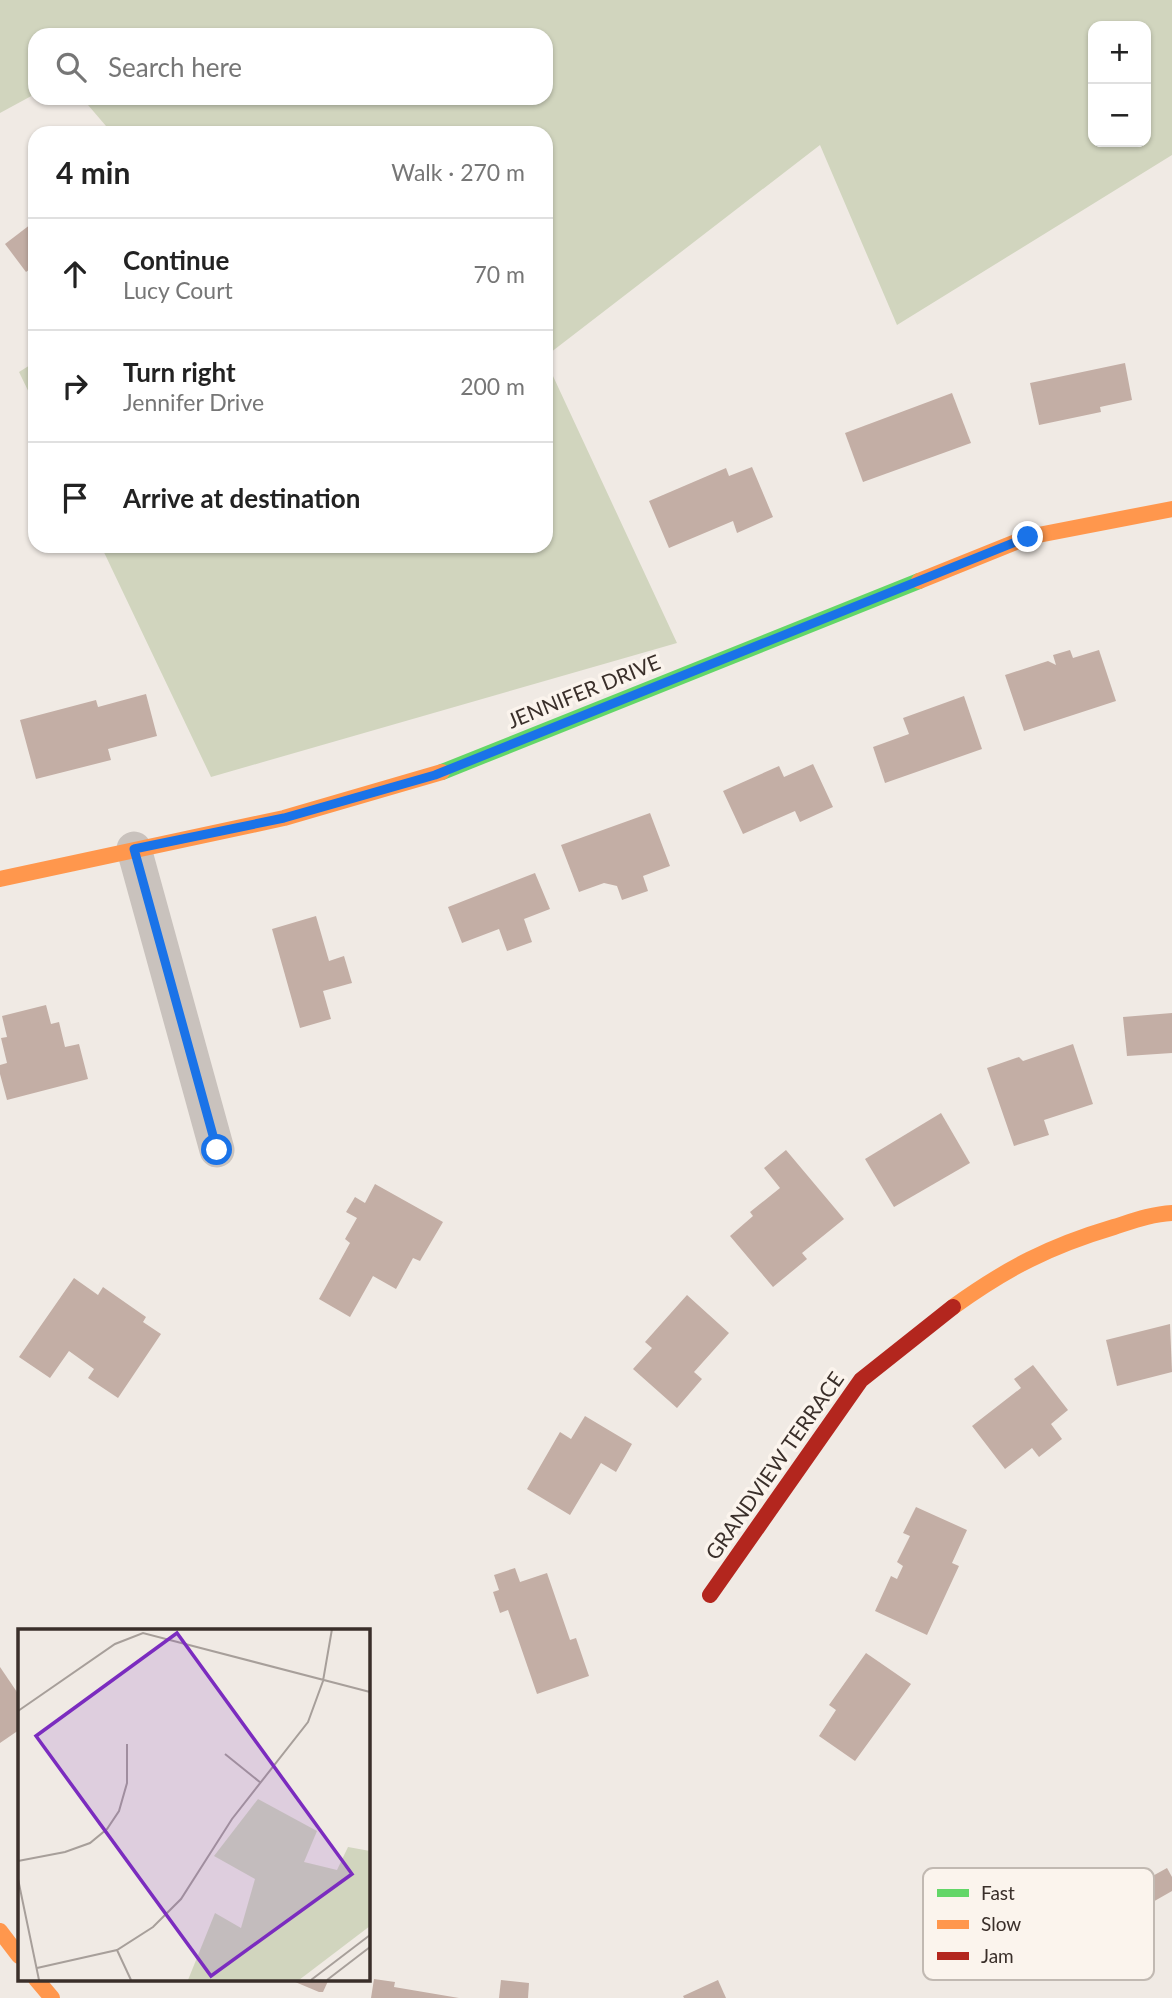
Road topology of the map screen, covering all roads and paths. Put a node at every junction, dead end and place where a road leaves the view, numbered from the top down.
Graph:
1 (1172, 509) edge
2 (134, 849) junction
3 (0, 879) edge
4 (217, 1150) dead end
5 (1172, 1213) edge
6 (710, 1595) dead end
7 (0, 1931) edge
8 (18, 1955) edge
9 (37, 1980) edge
10 (52, 1998) edge

1 - 2 street, JENNIFER DRIVE
2 - 3 street, JENNIFER DRIVE
2 - 4 street
5 - 6 street, GRANDVIEW TERRACE
7 - 8 street
9 - 10 street

